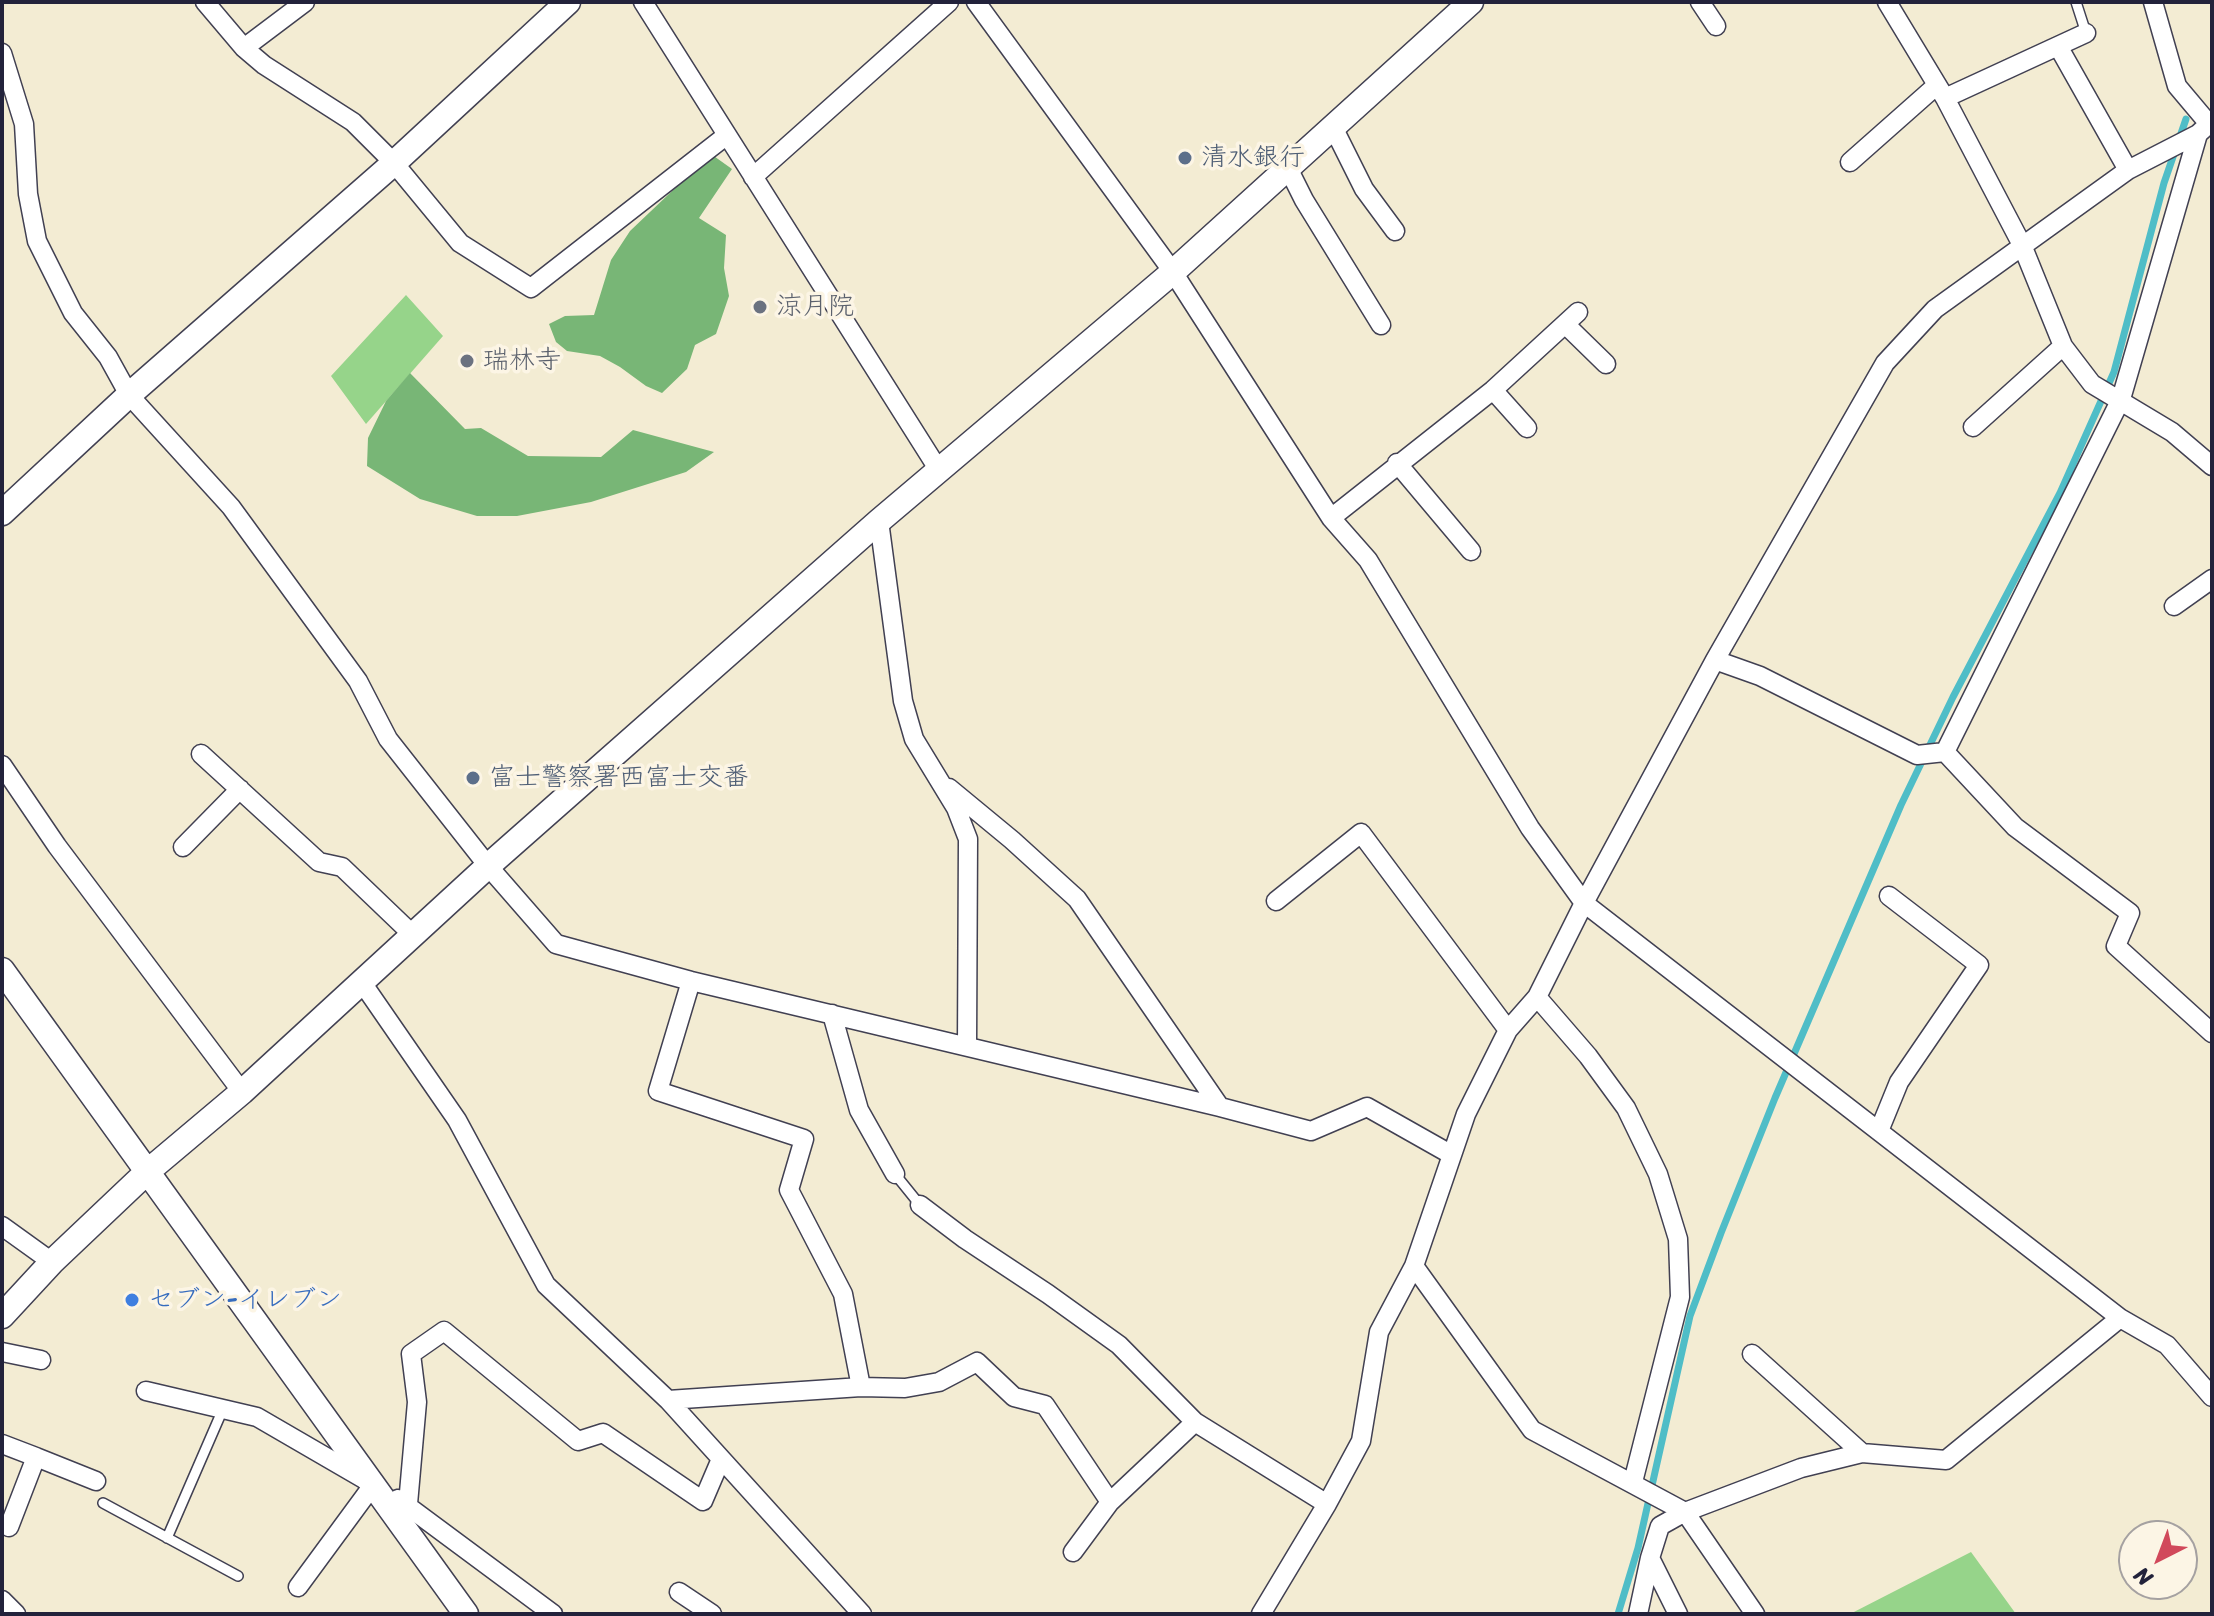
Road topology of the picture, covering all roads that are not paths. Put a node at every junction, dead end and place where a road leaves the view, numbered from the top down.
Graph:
1 (205, 2) edge
2 (305, 2) edge
3 (568, 2) edge
4 (643, 2) edge
5 (949, 2) edge
6 (976, 2) edge
7 (1471, 2) edge
8 (1700, 2) edge
9 (1887, 2) edge
10 (2076, 2) edge
11 (2153, 2) edge
12 (1716, 26) dead end
13 (2086, 33) joint
14 (2058, 46) junction
15 (244, 48) junction
16 (2, 53) edge
17 (1941, 92) junction
18 (1333, 127) junction
19 (2203, 129) edge
20 (727, 135) junction
21 (1850, 162) dead end
22 (394, 163) junction
23 (1288, 168) junction
24 (2128, 170) junction
25 (753, 177) junction
26 (1395, 231) dead end
27 (2022, 245) junction
28 (1173, 272) junction
29 (1381, 325) dead end
30 (2063, 346) junction
31 (1606, 364) dead end
32 (1493, 390) junction
33 (129, 395) junction
34 (2121, 399) junction
35 (1973, 427) dead end
36 (1527, 428) dead end
37 (1397, 463) junction
38 (2212, 466) edge
39 (940, 472) junction
40 (2, 513) edge
41 (1331, 518) junction
42 (879, 521) junction
43 (1471, 551) dead end
44 (2212, 579) edge
45 (2174, 606) dead end
46 (1715, 660) junction
47 (1943, 752) junction
48 (201, 754) dead end
49 (2, 765) edge
50 (939, 780) junction
51 (240, 789) junction
52 (183, 847) dead end
53 (488, 866) junction
54 (1889, 896) dead end
55 (1276, 901) dead end
56 (1584, 903) junction
57 (413, 935) junction
58 (2, 970) edge
59 (361, 981) junction
60 (691, 981) junction
61 (1537, 997) junction
62 (832, 1014) junction
63 (1508, 1030) junction
64 (2212, 1033) edge
65 (967, 1046) junction
66 (242, 1092) junction
67 (1220, 1107) junction
68 (1879, 1131) junction
69 (1452, 1155) junction
70 (147, 1172) junction
71 (895, 1174) joint
72 (920, 1205) joint
73 (2, 1226) edge
74 (52, 1262) junction
75 (1414, 1266) junction
76 (2, 1316) edge
77 (2120, 1318) junction
78 (2, 1352) edge
79 (1752, 1354) dead end
80 (41, 1360) dead end
81 (861, 1387) junction
82 (146, 1391) dead end
83 (2212, 1397) edge
84 (668, 1400) junction
85 (223, 1409) junction
86 (1195, 1422) junction
87 (2, 1444) edge
88 (1862, 1453) junction
89 (36, 1457) junction
90 (721, 1459) junction
91 (96, 1481) dead end
92 (1635, 1484) junction
93 (373, 1485) junction
94 (1110, 1502) junction
95 (103, 1503) dead end
96 (408, 1504) junction
97 (1327, 1504) junction
98 (1685, 1512) junction
99 (9, 1527) dead end
100 (167, 1538) junction
101 (1073, 1552) dead end
102 (1650, 1558) junction
103 (238, 1576) dead end
104 (298, 1587) dead end
105 (679, 1592) dead end
106 (2, 1600) edge
107 (16, 1614) edge
108 (466, 1614) edge
109 (553, 1614) edge
110 (712, 1614) edge
111 (862, 1614) edge
112 (1261, 1614) edge
113 (1638, 1614) edge
114 (1678, 1614) edge
115 (1755, 1614) edge

1 - 15 street
2 - 15 street
3 - 22 street
4 - 20 street
5 - 25 street
6 - 28 street
7 - 18 street
8 - 12 street
9 - 17 street
10 - 13 lane
11 - 19 street
13 - 14 street
14 - 17 street
14 - 24 street
15 - 22 street
16 - 33 street
17 - 21 street
17 - 27 street
18 - 23 street
18 - 26 street
19 - 24 street
19 - 34 street
20 - 22 street
20 - 25 street
22 - 33 street
23 - 28 street
23 - 29 street
24 - 27 street
25 - 39 street
27 - 30 street
27 - 46 street
28 - 39 street
28 - 41 street
30 - 34 street
30 - 35 street
31 - 32 street
32 - 36 street
32 - 37 street
33 - 40 street
33 - 53 street
34 - 38 street
34 - 47 street
37 - 41 street
37 - 43 street
39 - 42 street
41 - 56 street
42 - 50 street
42 - 53 street
44 - 45 street
46 - 47 street
46 - 56 street
47 - 64 street
48 - 51 street
49 - 66 street
50 - 65 street
50 - 67 street
51 - 52 street
51 - 57 street
53 - 57 street
53 - 60 street
54 - 68 street
55 - 63 street
56 - 61 street
56 - 68 street
57 - 59 street
58 - 70 street
59 - 66 street
59 - 84 street
60 - 62 street
60 - 81 street
61 - 63 street
61 - 92 street
62 - 65 street
62 - 71 street
63 - 69 street
65 - 67 street
66 - 70 street
67 - 69 street
68 - 77 street
69 - 75 street
70 - 74 street
70 - 93 street
71 - 72 lane
72 - 86 street
73 - 74 street
74 - 76 street
75 - 92 street
75 - 97 street
77 - 83 street
77 - 88 street
78 - 80 street
79 - 88 street
81 - 84 street
81 - 94 street
82 - 85 street
84 - 90 street
85 - 93 street
85 - 100 lane
86 - 94 street
86 - 97 street
87 - 89 street
88 - 98 street
89 - 91 street
89 - 99 street
90 - 96 street
90 - 111 street
92 - 98 street
93 - 96 street
93 - 104 street
93 - 108 street
94 - 101 street
95 - 100 lane
96 - 109 street
97 - 112 street
98 - 102 street
98 - 115 street
100 - 103 lane
102 - 113 street
102 - 114 street
105 - 110 street
106 - 107 street

